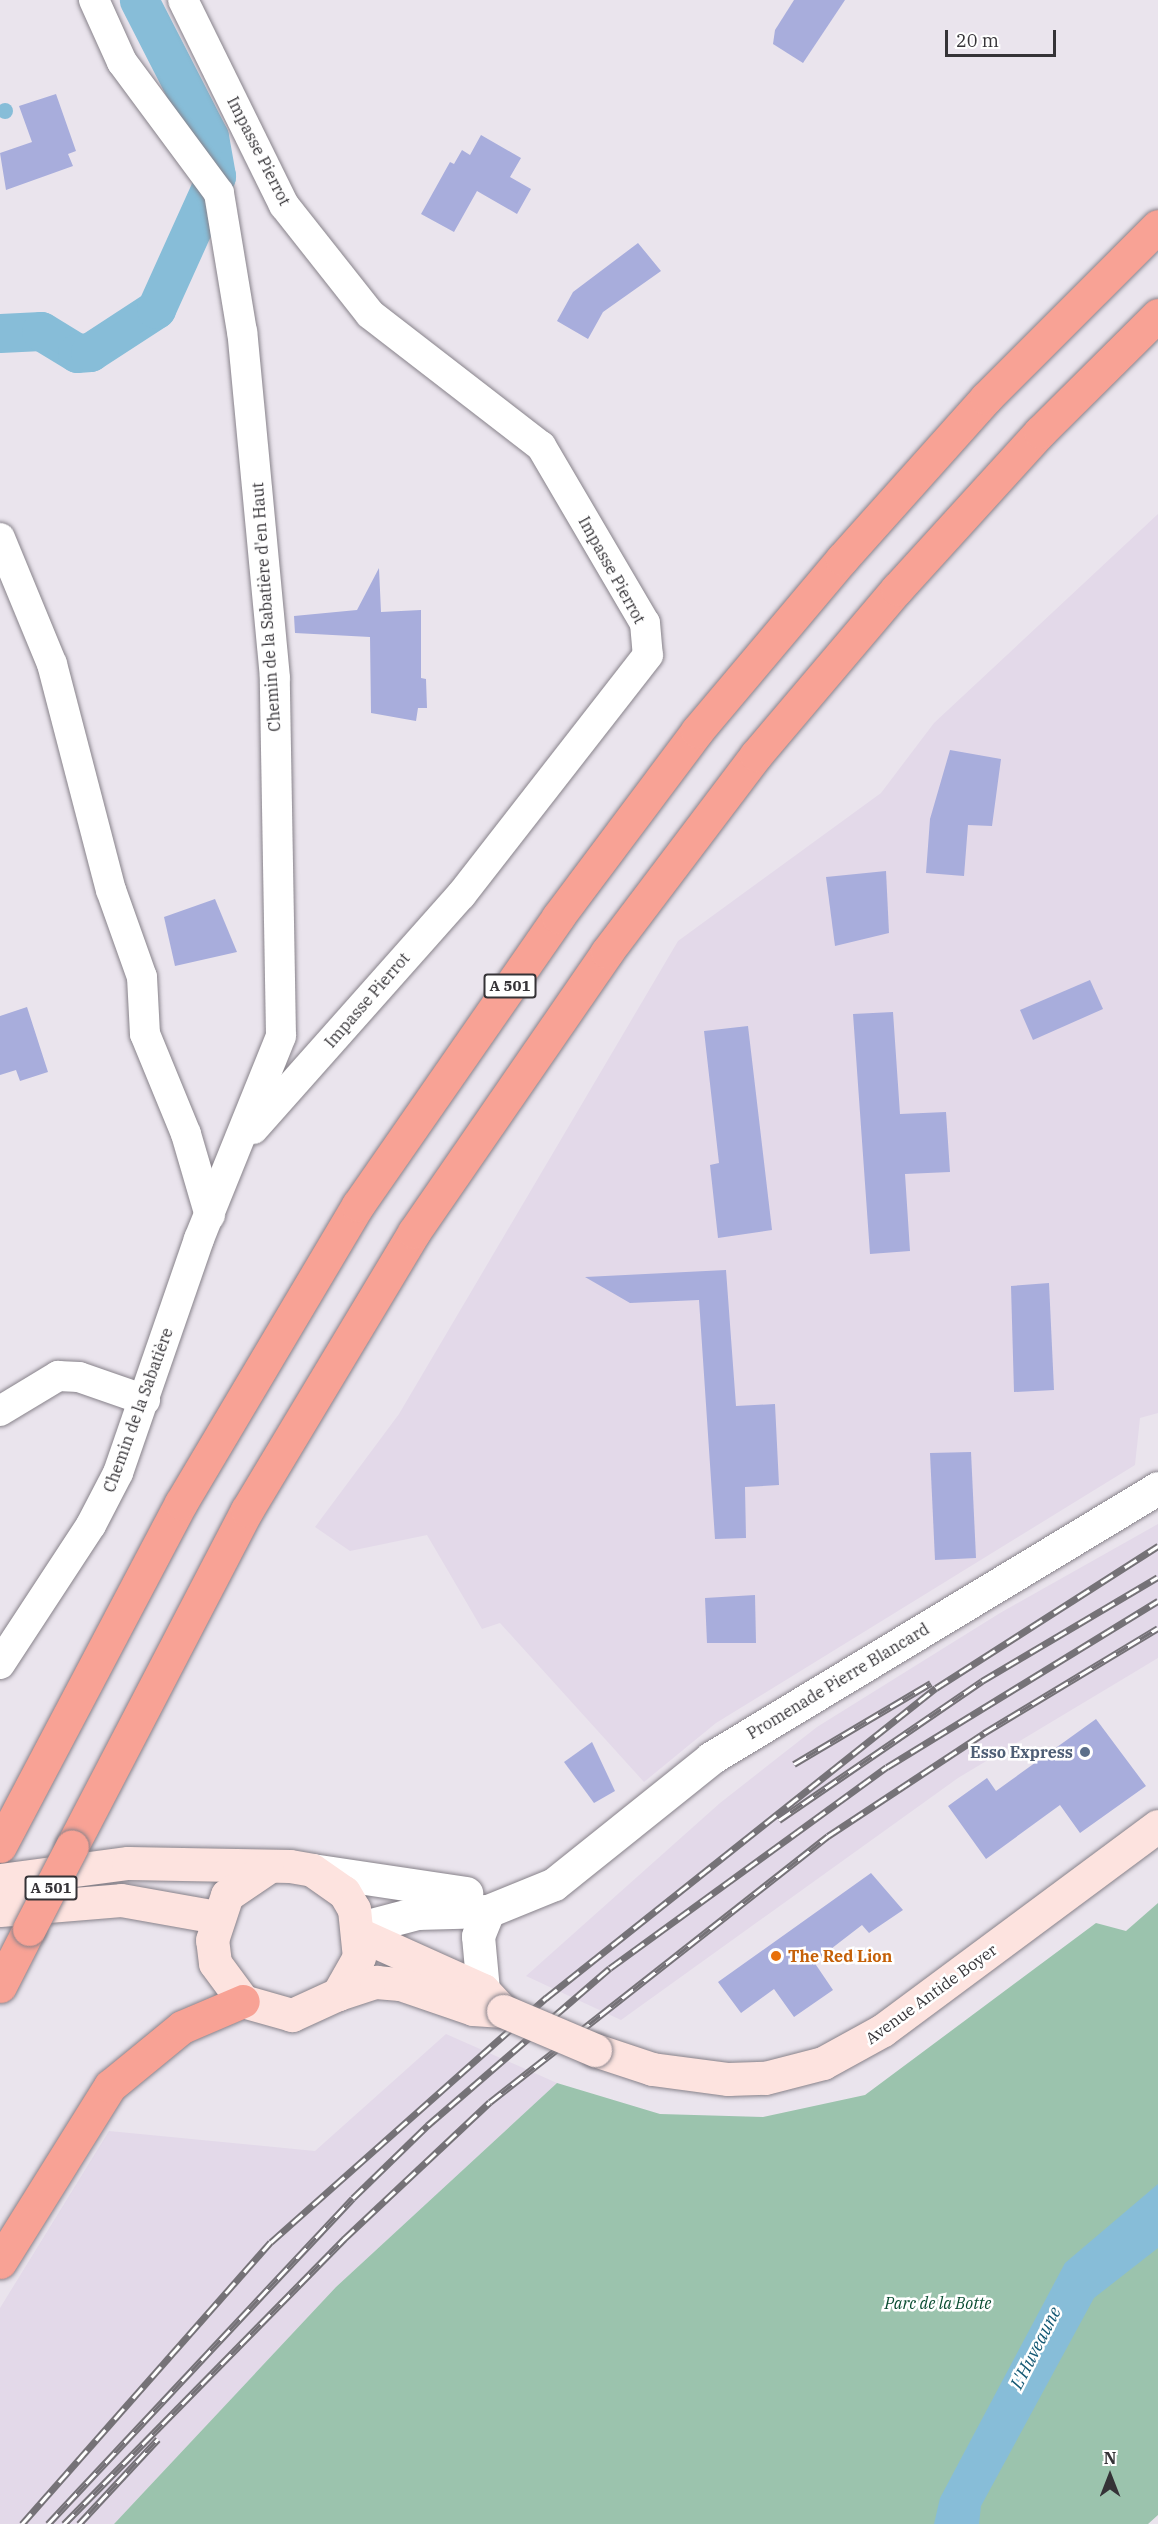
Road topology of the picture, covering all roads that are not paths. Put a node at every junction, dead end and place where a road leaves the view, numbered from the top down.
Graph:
1 (94, 0) edge
2 (183, 0) edge
3 (1158, 226) edge
4 (1158, 315) edge
5 (0, 538) edge
6 (243, 1140) junction
7 (204, 1227) junction
8 (145, 1400) junction
9 (0, 1411) edge
10 (1158, 1488) edge
11 (0, 1664) edge
12 (1158, 1826) edge
13 (0, 1846) edge
14 (267, 1868) junction
15 (312, 1870) junction
16 (0, 1880) edge
17 (533, 1895) junction
18 (0, 1910) edge
19 (488, 1911) junction
20 (216, 1917) junction
21 (361, 1931) junction
22 (0, 1986) edge
23 (338, 1994) junction
24 (243, 2001) junction
25 (493, 2001) junction
26 (0, 2262) edge

1 - 6 street, Chemin de la Sabatière d'en Haut
2 - 6 street, Impasse Pierrot
3 - 13 highway, A 501
4 - 22 highway, A 501, bridge
5 - 7 street
6 - 7 street, Chemin de la Sabatière d'en Haut
7 - 8 street, Chemin de la Sabatière
8 - 9 street
8 - 11 street, Chemin de la Sabatière
10 - 17 street, Promenade Pierre Blancard
12 - 25 main road, Avenue Antide Boyer, bridge
14 - 15 main road
14 - 16 main road
14 - 20 main road
15 - 17 street
15 - 21 main road
17 - 19 street, Promenade Pierre Blancard
18 - 20 main road
19 - 21 street, Promenade Pierre Blancard
19 - 25 street
20 - 24 main road
21 - 23 main road
21 - 25 main road, Avenue Antide Boyer
23 - 24 main road
23 - 25 main road, Avenue Antide Boyer
24 - 26 highway

